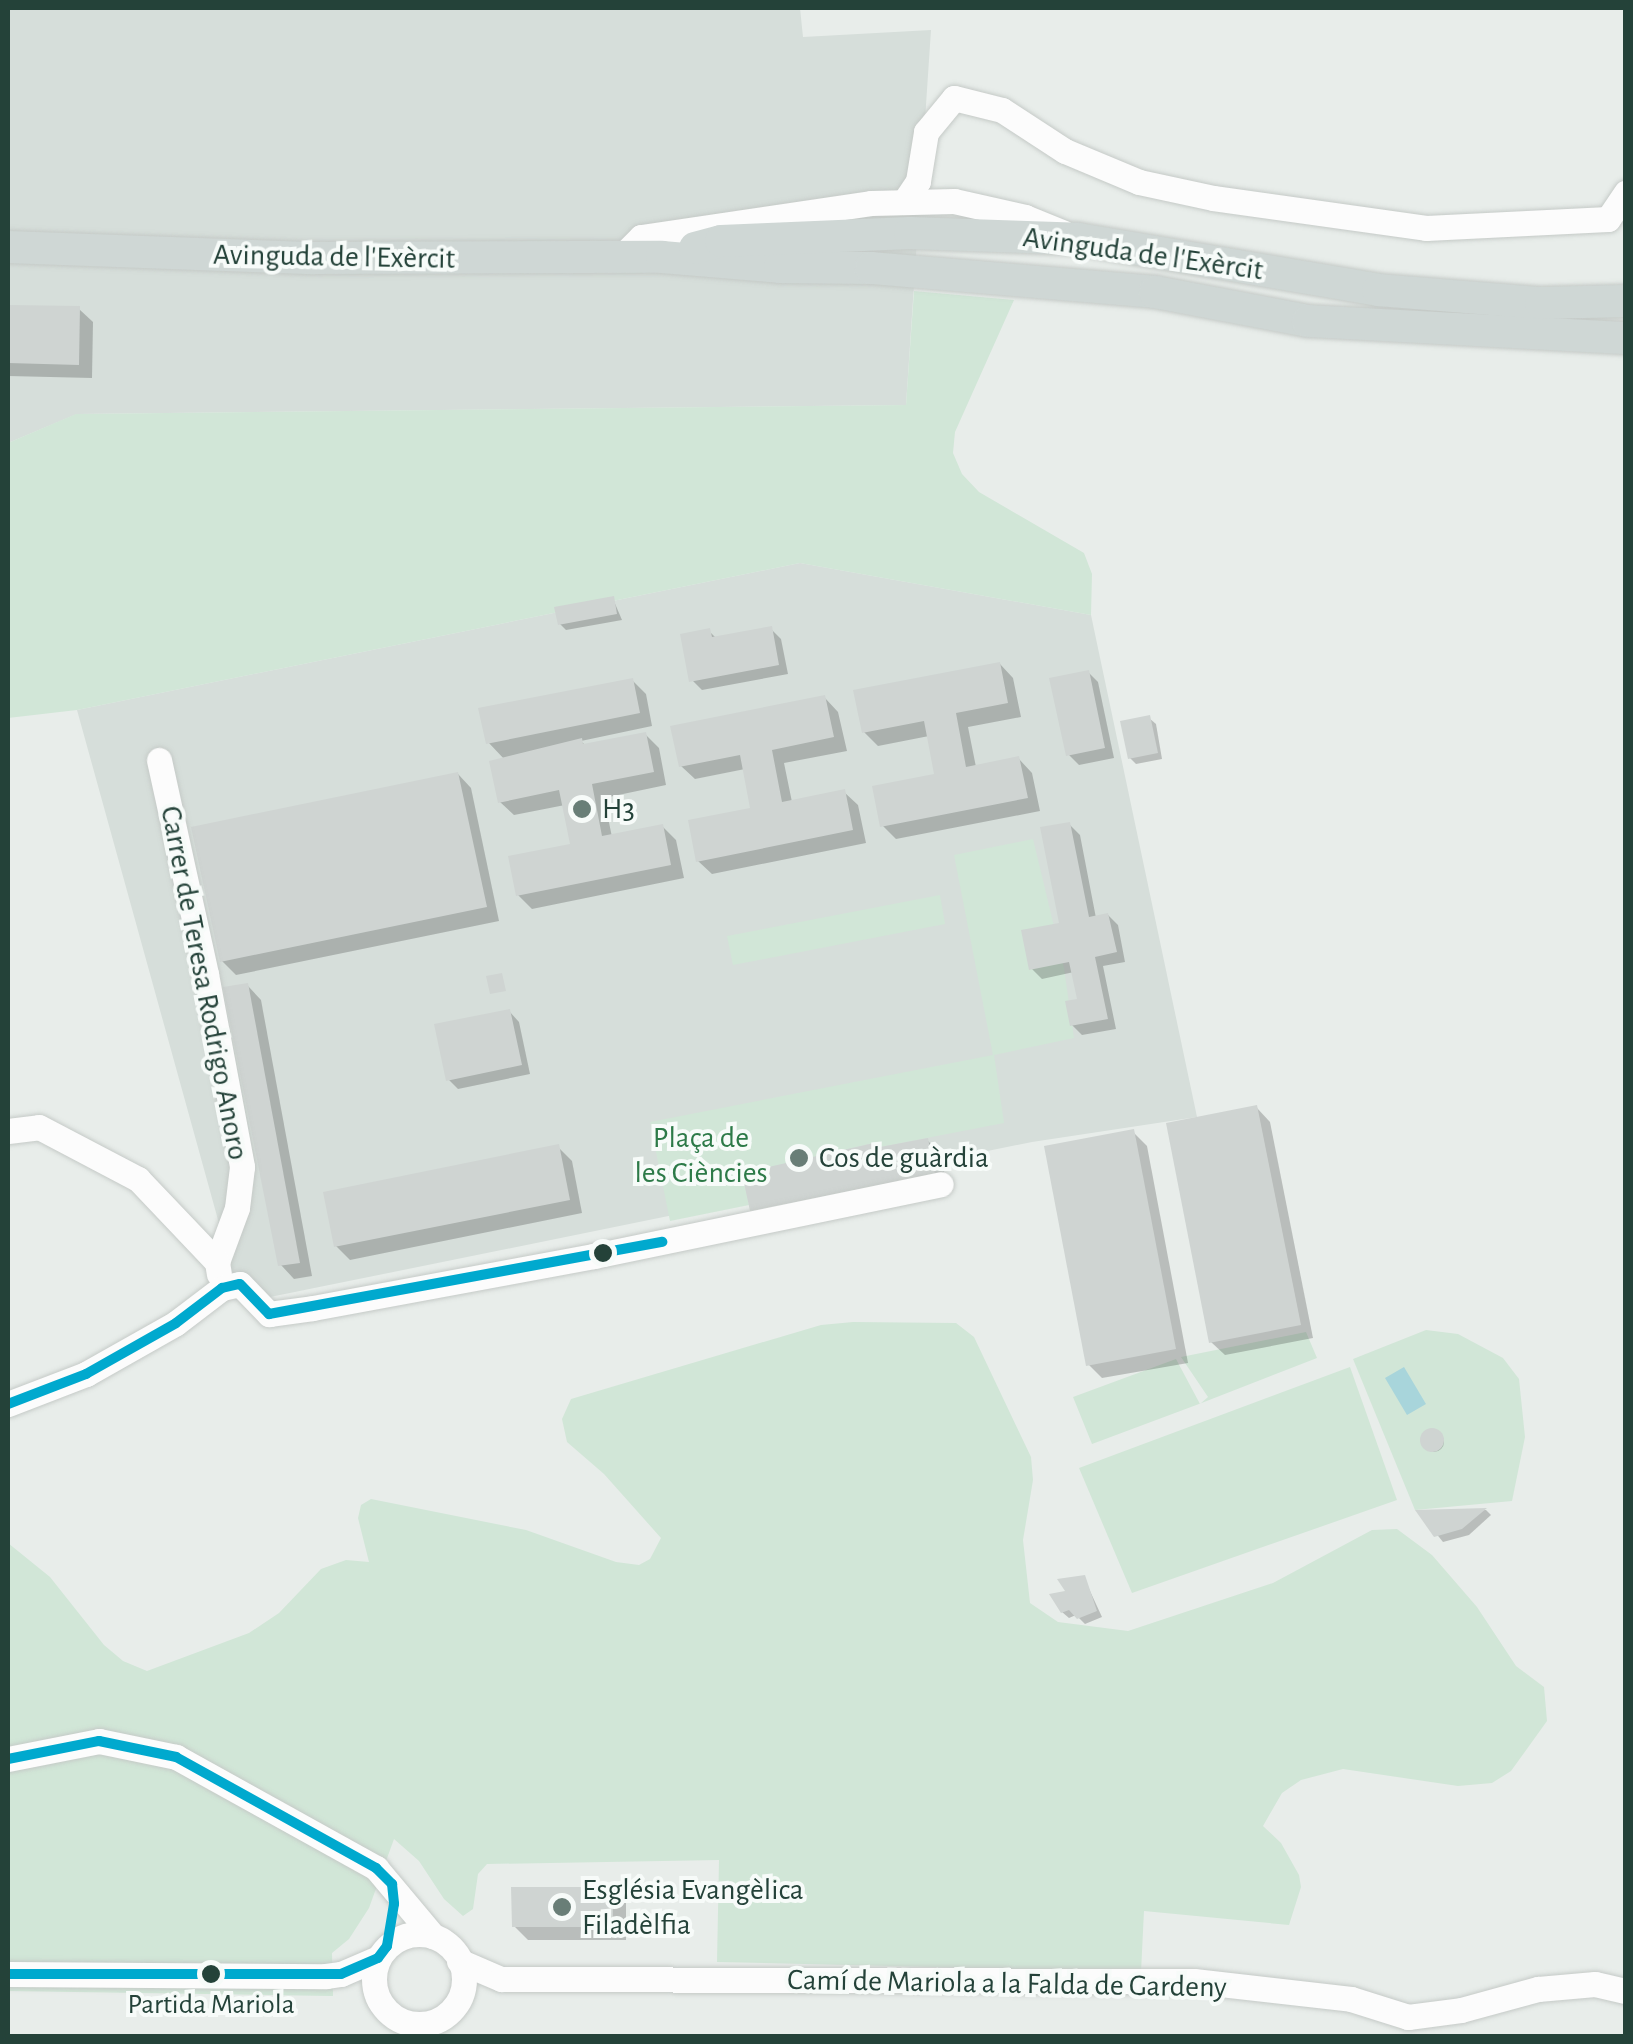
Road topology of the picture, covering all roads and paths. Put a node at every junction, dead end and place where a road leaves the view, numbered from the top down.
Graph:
1 (926, 152) junction
2 (1626, 192) edge
3 (954, 201) junction
4 (904, 202) junction
5 (1078, 239) junction
6 (8, 247) edge
7 (662, 257) junction
8 (619, 258) junction
9 (1626, 301) edge
10 (1626, 338) edge
11 (159, 760) dead end
12 (8, 1131) edge
13 (941, 1184) dead end
14 (226, 1278) junction
15 (8, 1404) edge
16 (8, 1760) edge
17 (392, 1884) junction
18 (434, 1936) junction
19 (382, 1952) junction
20 (459, 1960) junction
21 (8, 1974) edge
22 (326, 1976) junction
23 (502, 1979) junction
24 (374, 1988) junction
25 (1626, 1990) edge
26 (459, 1999) junction

1 - 2 street
1 - 3 street
1 - 4 street
3 - 4 street
3 - 5 street
4 - 8 street
5 - 7 main road, Avinguda de l'Exèrcit
5 - 9 main road, Avinguda de l'Exèrcit
6 - 8 main road, Avinguda de l'Exèrcit
7 - 8 main road, Avinguda de l'Exèrcit
7 - 10 main road, Avinguda de l'Exèrcit
11 - 14 street, Carrer de Teresa Rodrigo Anoro
12 - 14 street
13 - 14 street
14 - 15 street
16 - 17 street
17 - 18 street
17 - 19 street
18 - 19 street
18 - 20 street
19 - 22 street
19 - 24 street
20 - 23 street, Camí de Mariola a la Falda de Gardeny
20 - 26 street
21 - 22 street
22 - 24 street
23 - 25 street, Camí de Mariola a la Falda de Gardeny
23 - 26 street, Camí de Mariola a la Falda de Gardeny
24 - 26 street

